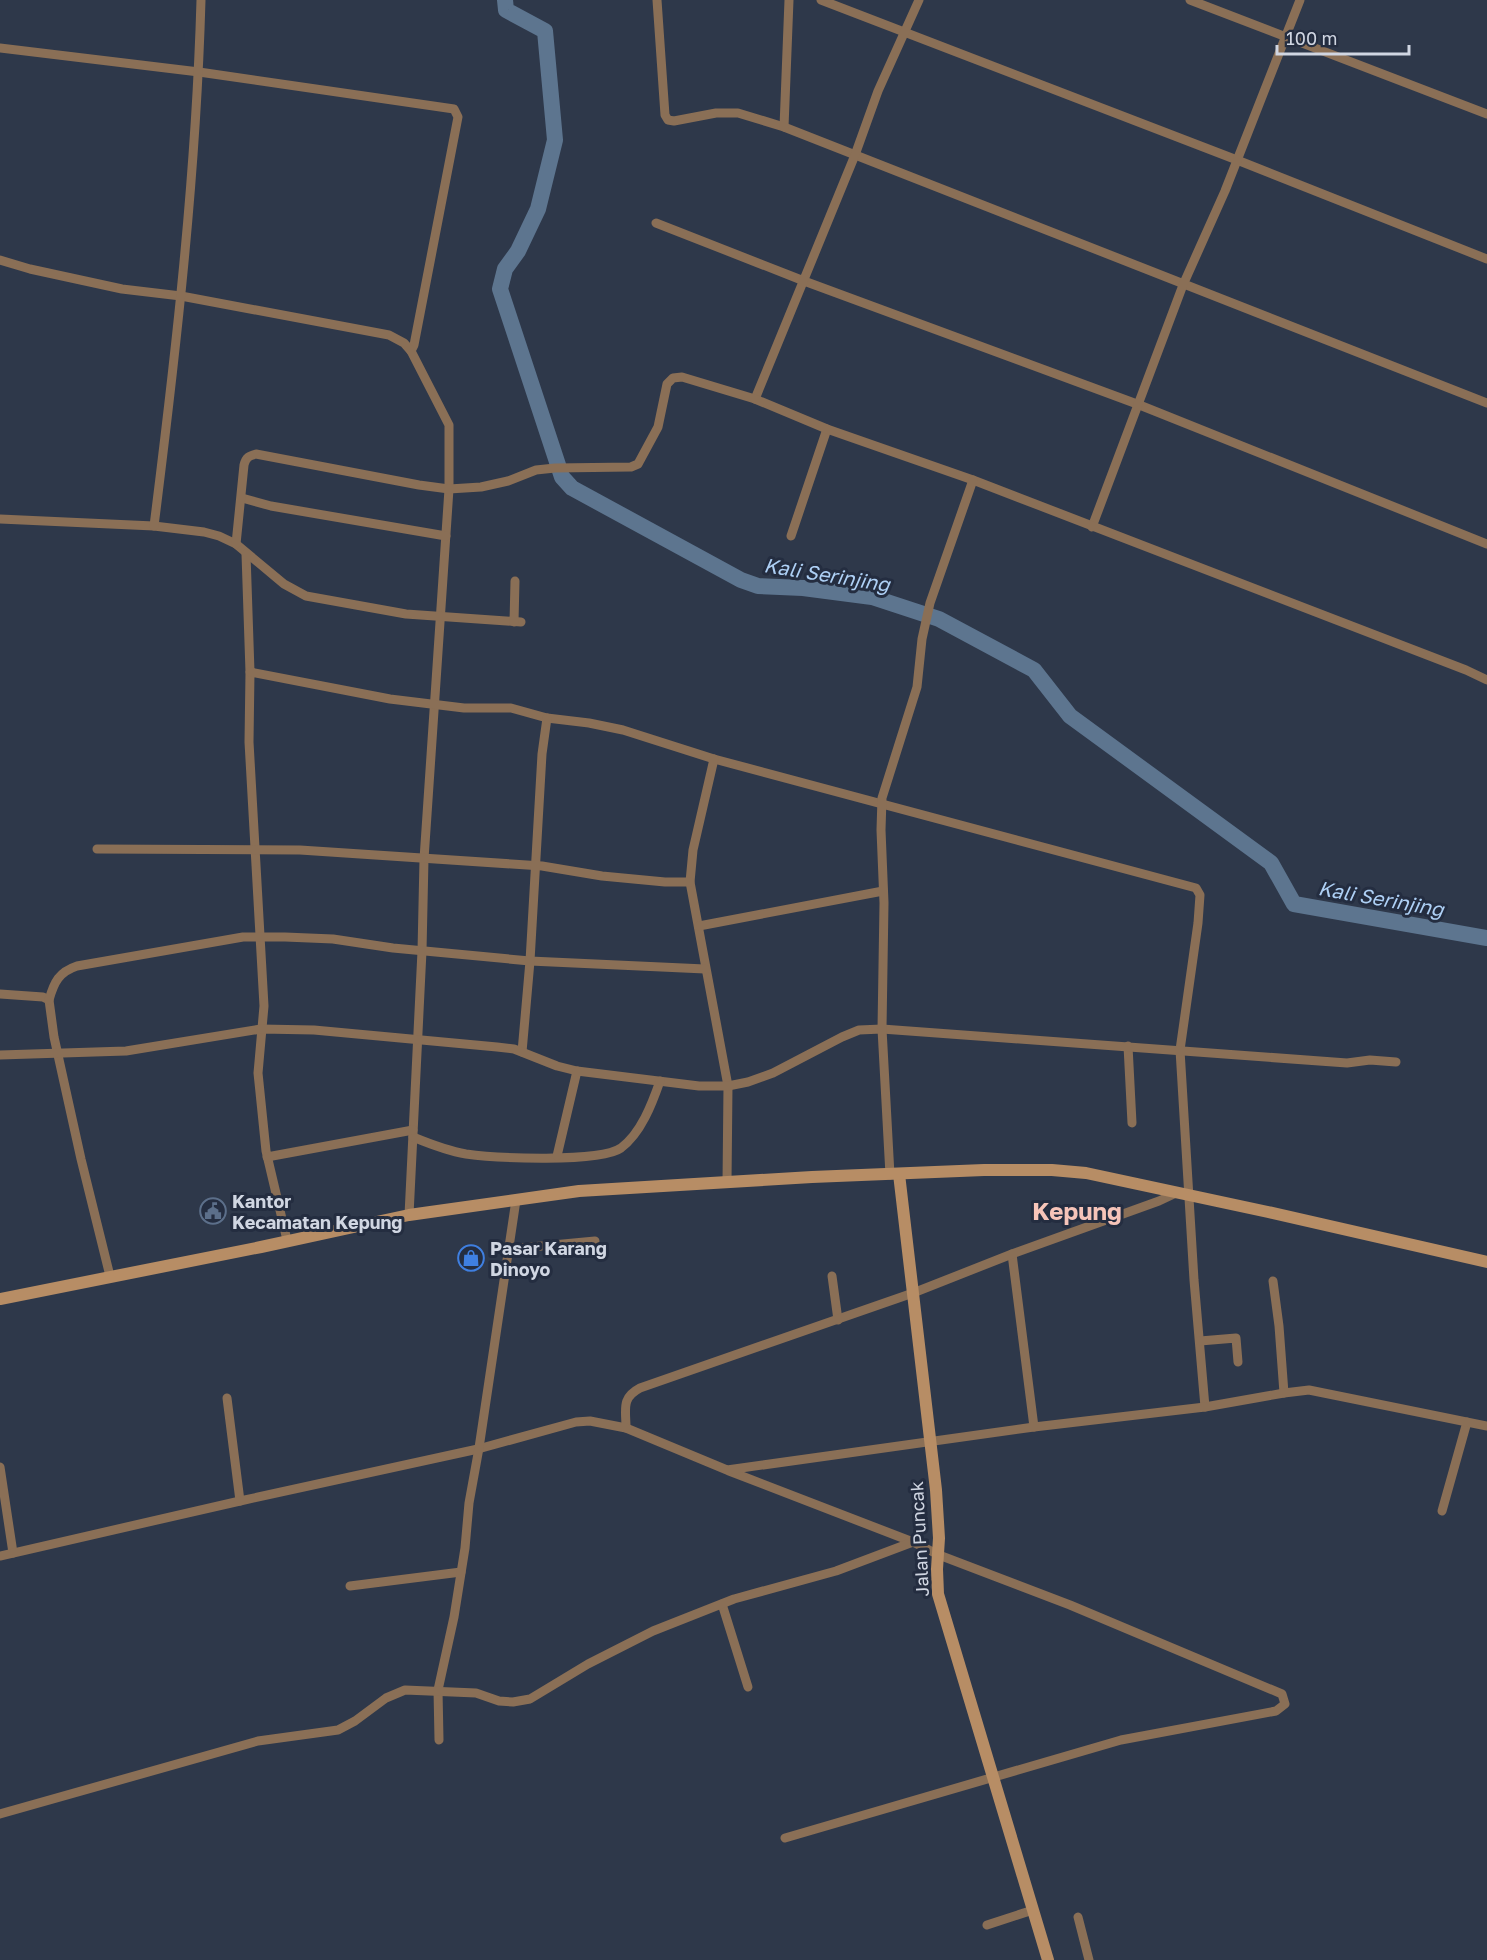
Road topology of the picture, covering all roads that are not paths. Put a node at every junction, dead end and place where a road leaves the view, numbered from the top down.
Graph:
1 (201, 0) edge
2 (657, 0) edge
3 (789, 0) edge
4 (821, 0) edge
5 (919, 0) edge
6 (1190, 0) edge
7 (1300, 0) edge
8 (904, 32) junction
9 (1285, 36) junction
10 (0, 48) edge
11 (199, 72) junction
12 (1487, 114) edge
13 (784, 127) junction
14 (855, 155) junction
15 (1237, 160) junction
16 (656, 223) dead end
17 (1487, 259) edge
18 (0, 260) edge
19 (804, 281) junction
20 (1183, 285) junction
21 (181, 296) junction
22 (411, 351) junction
23 (755, 399) junction
24 (1487, 403) edge
25 (1137, 405) junction
26 (826, 429) junction
27 (973, 480) junction
28 (449, 489) junction
29 (242, 498) junction
30 (0, 519) edge
31 (154, 526) junction
32 (1092, 526) junction
33 (446, 536) junction
34 (791, 537) dead end
35 (236, 544) junction
36 (1487, 544) edge
37 (246, 554) junction
38 (515, 581) dead end
39 (441, 616) junction
40 (250, 672) junction
41 (1487, 680) edge
42 (434, 705) junction
43 (547, 718) junction
44 (714, 759) junction
45 (882, 798) junction
46 (97, 849) dead end
47 (257, 849) junction
48 (424, 859) junction
49 (537, 866) junction
50 (690, 882) junction
51 (883, 891) junction
52 (699, 926) junction
53 (261, 937) junction
54 (422, 951) junction
55 (530, 961) junction
56 (705, 969) junction
57 (0, 994) edge
58 (49, 1000) junction
59 (261, 1029) junction
60 (882, 1035) junction
61 (418, 1039) junction
62 (522, 1052) junction
63 (1128, 1052) junction
64 (1180, 1054) junction
65 (0, 1055) edge
66 (58, 1055) junction
67 (1396, 1062) dead end
68 (577, 1071) junction
69 (660, 1081) junction
70 (728, 1086) junction
71 (1132, 1123) dead end
72 (413, 1133) junction
73 (556, 1156) junction
74 (267, 1157) junction
75 (895, 1175) junction
76 (727, 1182) junction
77 (1182, 1194) junction
78 (516, 1200) junction
79 (409, 1215) junction
80 (287, 1240) junction
81 (595, 1241) dead end
82 (510, 1249) junction
83 (1012, 1254) junction
84 (1487, 1262) edge
85 (110, 1276) junction
86 (832, 1276) dead end
87 (1273, 1281) dead end
88 (913, 1293) junction
89 (0, 1299) edge
90 (838, 1320) junction
91 (1200, 1341) junction
92 (1238, 1362) dead end
93 (1284, 1393) junction
94 (227, 1398) dead end
95 (1205, 1407) junction
96 (1467, 1422) junction
97 (1487, 1426) edge
98 (1034, 1427) junction
99 (626, 1428) junction
100 (931, 1443) junction
101 (479, 1448) junction
102 (0, 1467) edge
103 (727, 1470) junction
104 (240, 1501) junction
105 (1442, 1511) dead end
106 (913, 1542) junction
107 (13, 1553) junction
108 (939, 1555) junction
109 (0, 1556) edge
110 (461, 1572) junction
111 (350, 1586) dead end
112 (722, 1604) junction
113 (748, 1687) dead end
114 (438, 1690) junction
115 (439, 1740) dead end
116 (994, 1778) junction
117 (0, 1814) edge
118 (785, 1838) dead end
119 (1033, 1910) junction
120 (1078, 1917) dead end
121 (987, 1925) dead end
122 (1048, 1960) edge
123 (1089, 1960) edge

1 - 11 street
2 - 13 street
3 - 13 street
4 - 8 street
5 - 8 street
6 - 9 street
7 - 9 street
8 - 14 street
8 - 15 street
9 - 12 street
9 - 15 street
10 - 11 street
11 - 21 street
11 - 22 street
13 - 14 street
14 - 19 street
14 - 20 street
15 - 17 street
15 - 20 street
16 - 19 street
18 - 21 street
19 - 23 street
19 - 25 street
20 - 24 street
20 - 25 street
21 - 22 street
21 - 31 street
22 - 28 street
23 - 26 street
23 - 28 street
25 - 32 street
25 - 36 street
26 - 27 street
26 - 34 street
27 - 32 street
27 - 45 street
28 - 29 street
28 - 33 street
29 - 33 street
29 - 35 street
30 - 31 street
31 - 35 street
32 - 41 street
33 - 39 street
35 - 37 street
37 - 39 street
37 - 40 street
38 - 39 street
39 - 42 street
40 - 42 street
40 - 47 street
42 - 43 street
42 - 48 street
43 - 44 street
43 - 49 street
44 - 45 street
44 - 50 street
45 - 51 street
45 - 64 street
46 - 47 street
47 - 48 street
47 - 53 street
48 - 49 street
48 - 54 street
49 - 50 street
49 - 55 street
50 - 52 street
51 - 52 street
51 - 60 street
52 - 56 street
53 - 54 street
53 - 58 street
53 - 59 street
54 - 55 street
54 - 61 street
55 - 56 street
55 - 62 street
56 - 70 street
57 - 58 street
58 - 66 street
59 - 61 street
59 - 66 street
59 - 74 street
60 - 63 street
60 - 70 street
60 - 75 street
61 - 62 street
61 - 72 street
62 - 68 street
63 - 64 street
63 - 71 street
64 - 67 street
64 - 77 street
65 - 66 street
66 - 85 street
68 - 69 street
68 - 73 street
69 - 70 street
69 - 73 street
70 - 76 street
72 - 73 street
72 - 74 street
72 - 79 street
74 - 80 street
75 - 76 main road
75 - 77 main road
75 - 88 main road, Jalan Puncak
76 - 78 main road
77 - 83 street
77 - 84 main road
77 - 91 street
78 - 79 main road
78 - 82 street
79 - 80 main road
80 - 85 main road
81 - 82 street
82 - 101 street
83 - 88 street
83 - 98 street
85 - 89 main road
86 - 90 street
87 - 93 street
88 - 90 street
88 - 100 main road, Jalan Puncak
90 - 99 street
91 - 92 street
91 - 95 street
93 - 95 street
93 - 96 street
94 - 104 street
95 - 98 street
96 - 97 street
96 - 105 street
98 - 100 street
99 - 101 street
99 - 103 street
100 - 103 street
100 - 108 main road, Jalan Puncak
101 - 104 street
101 - 110 street
102 - 107 street
103 - 106 street
104 - 107 street
106 - 108 street
106 - 112 street
107 - 109 street
108 - 116 main road, Jalan Puncak
108 - 116 street
110 - 111 street
110 - 114 street
112 - 113 street
112 - 114 street
114 - 115 street
114 - 117 street
116 - 118 street
116 - 119 main road, Jalan Puncak
119 - 121 street
119 - 122 main road, Jalan Puncak
120 - 123 street

